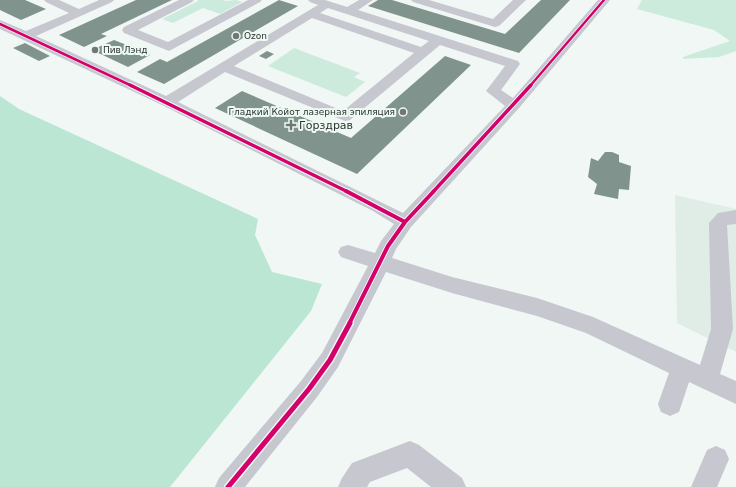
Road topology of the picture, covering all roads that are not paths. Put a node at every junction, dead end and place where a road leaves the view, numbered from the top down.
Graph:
1 (50, 0) edge
2 (108, 0) edge
3 (188, 0) edge
4 (256, 0) edge
5 (314, 0) edge
6 (367, 0) edge
7 (417, 0) edge
8 (520, 0) edge
9 (604, 0) edge
10 (327, 4) junction
11 (349, 11) junction
12 (79, 13) junction
13 (310, 14) junction
14 (0, 24) edge
15 (26, 36) junction
16 (438, 40) junction
17 (423, 52) junction
18 (224, 67) junction
19 (167, 102) junction
20 (514, 105) junction
21 (736, 217) edge
22 (405, 222) junction
23 (348, 252) dead end
24 (379, 262) junction
25 (728, 280) edge
26 (682, 367) junction
27 (707, 378) junction
28 (736, 393) edge
29 (670, 404) dead end
30 (716, 458) dead end
31 (228, 487) edge
32 (351, 487) edge
33 (453, 487) edge
34 (704, 487) edge

1 - 12 street
2 - 12 street
3 - 4 street
5 - 10 street
6 - 11 street
7 - 8 street
9 - 20 street
10 - 11 street
10 - 13 street
11 - 16 street
12 - 15 street
13 - 17 street
13 - 18 street
14 - 15 street
15 - 19 street
16 - 17 street
16 - 20 street
17 - 18 street
18 - 19 street
19 - 22 street
20 - 22 street
21 - 25 street
22 - 24 street
23 - 24 street
24 - 26 street
24 - 31 street
25 - 27 street
26 - 27 street
26 - 29 street
27 - 28 street
30 - 34 street
32 - 33 street

